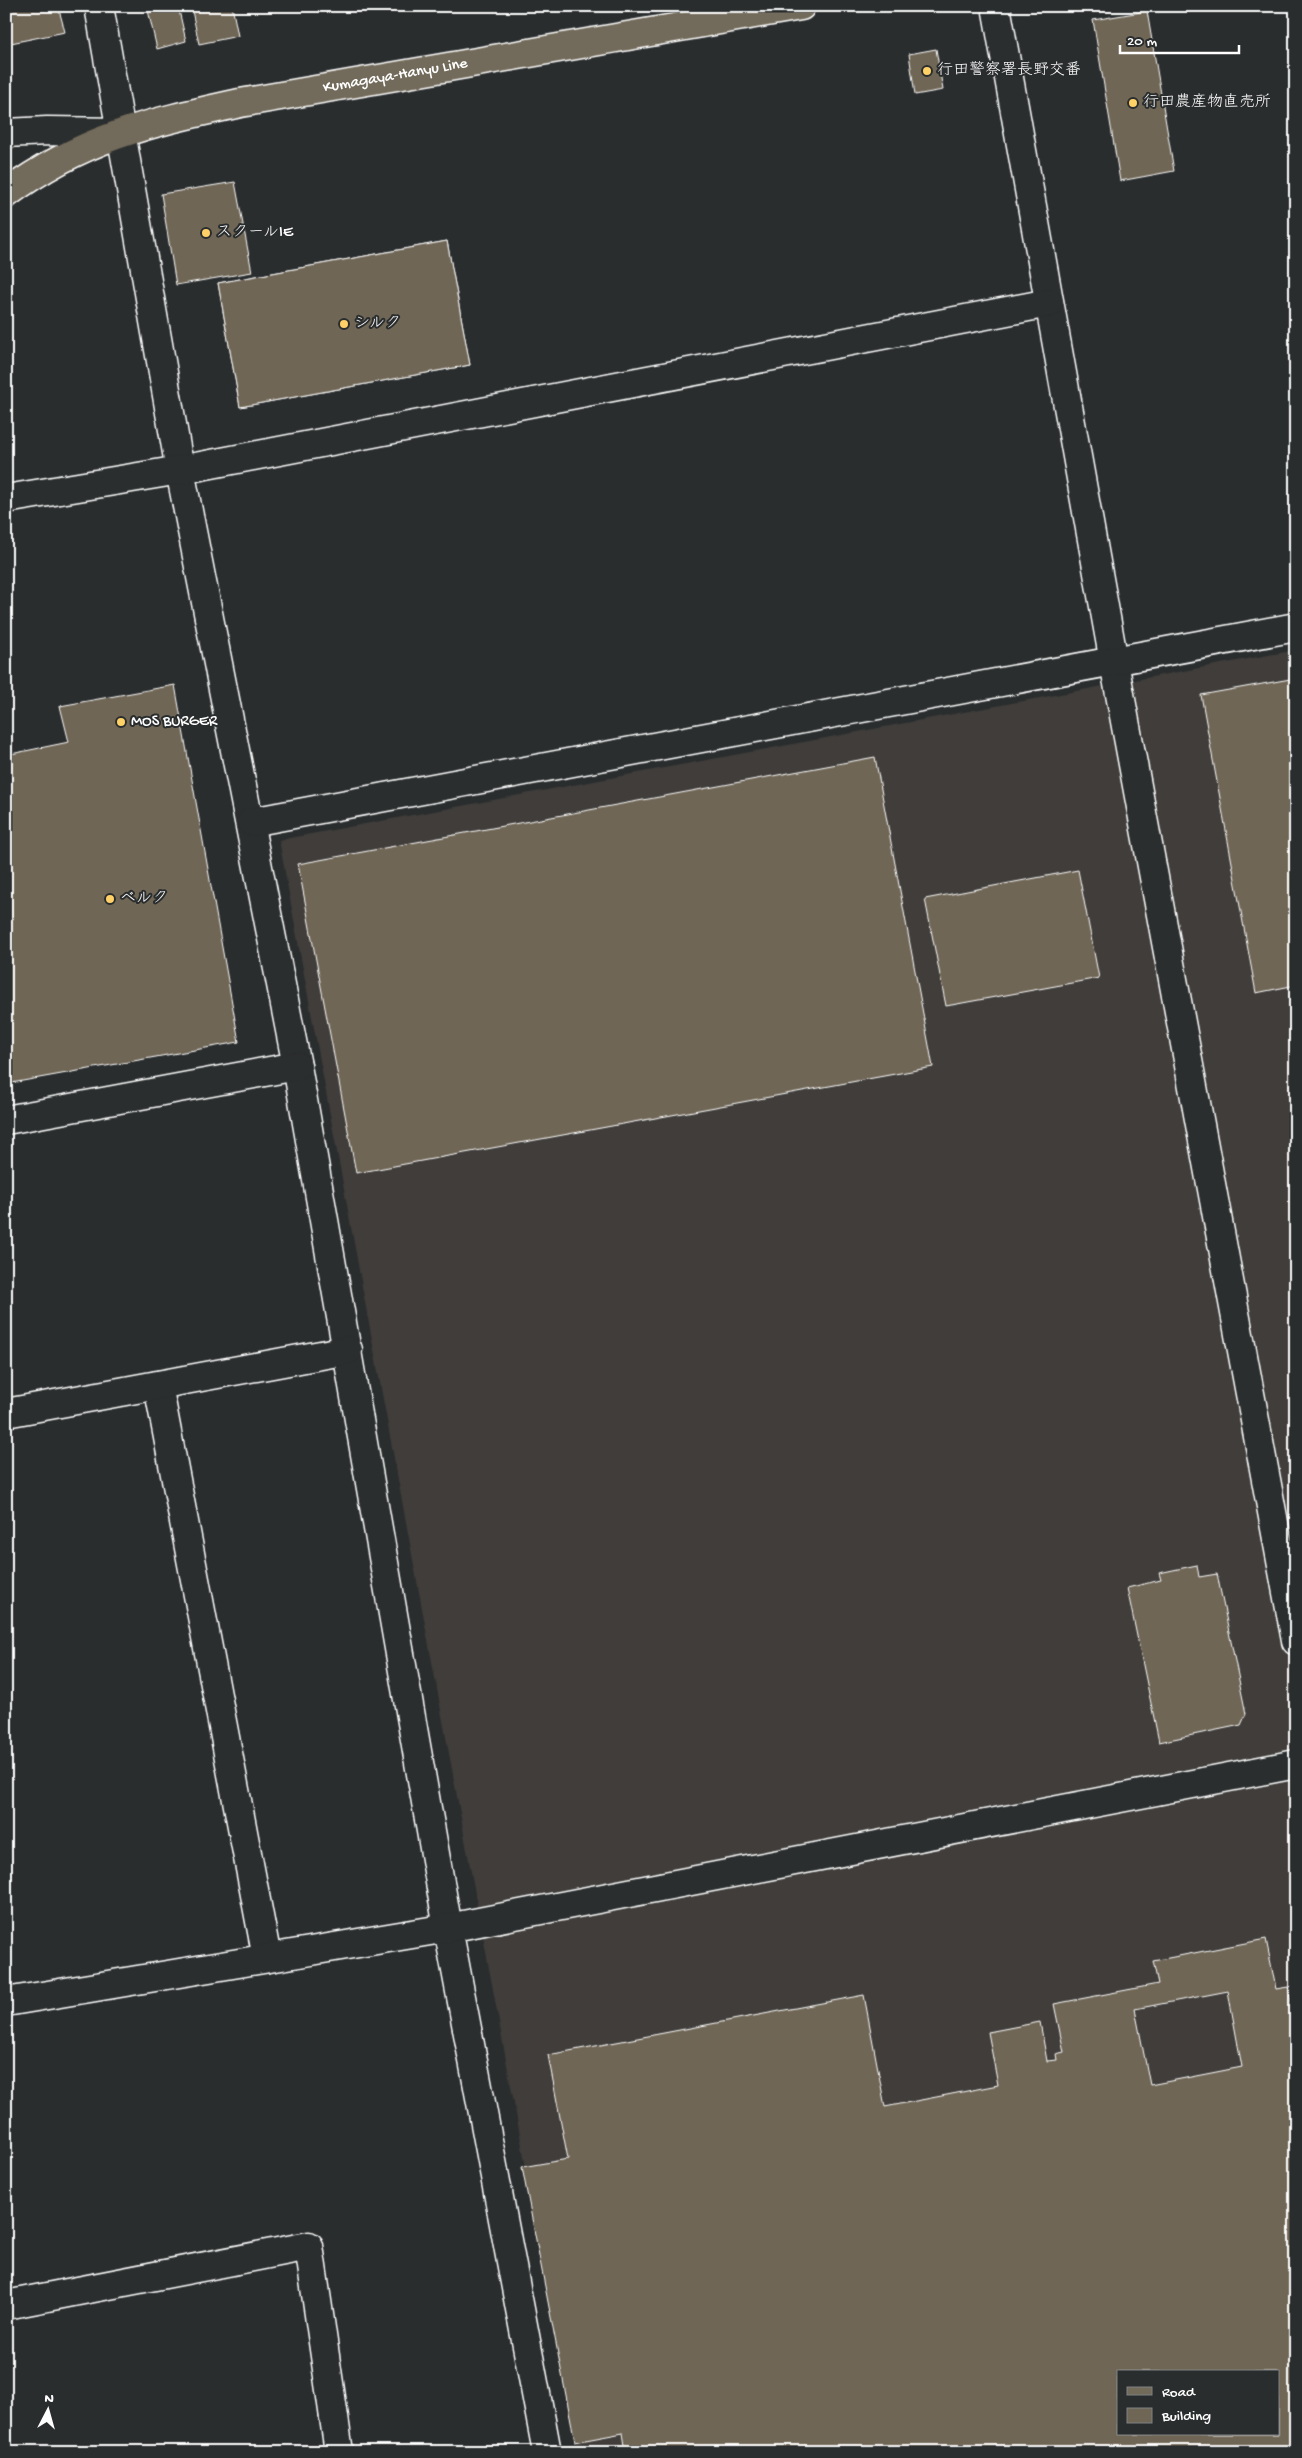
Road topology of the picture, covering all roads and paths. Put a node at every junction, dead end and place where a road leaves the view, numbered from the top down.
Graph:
1 (99, 6) edge
2 (801, 6) edge
3 (996, 6) edge
4 (122, 132) junction
5 (6, 134) edge
6 (6, 194) edge
7 (1049, 303) junction
8 (180, 470) junction
9 (6, 499) edge
10 (1296, 627) edge
11 (1114, 662) junction
12 (251, 822) junction
13 (297, 1066) junction
14 (6, 1120) edge
15 (348, 1350) junction
16 (158, 1385) junction
17 (6, 1413) edge
18 (1296, 1641) edge
19 (1296, 1764) edge
20 (448, 1928) junction
21 (267, 1958) junction
22 (6, 2002) edge
23 (6, 2305) edge
24 (339, 2452) edge
25 (547, 2452) edge

1 - 4 street
2 - 4 main road, Kumagaya-Hanyu Line
3 - 7 street
4 - 5 street
4 - 6 main road, Kumagaya-Hanyu Line
4 - 8 street
7 - 8 street
7 - 11 street
8 - 9 street
8 - 12 street
10 - 11 street
11 - 12 street
11 - 18 street
12 - 13 street
13 - 14 street
13 - 15 street
15 - 16 street
15 - 20 street
16 - 17 street
16 - 21 street
19 - 20 street
20 - 21 street
20 - 25 street
21 - 22 street
23 - 24 street

